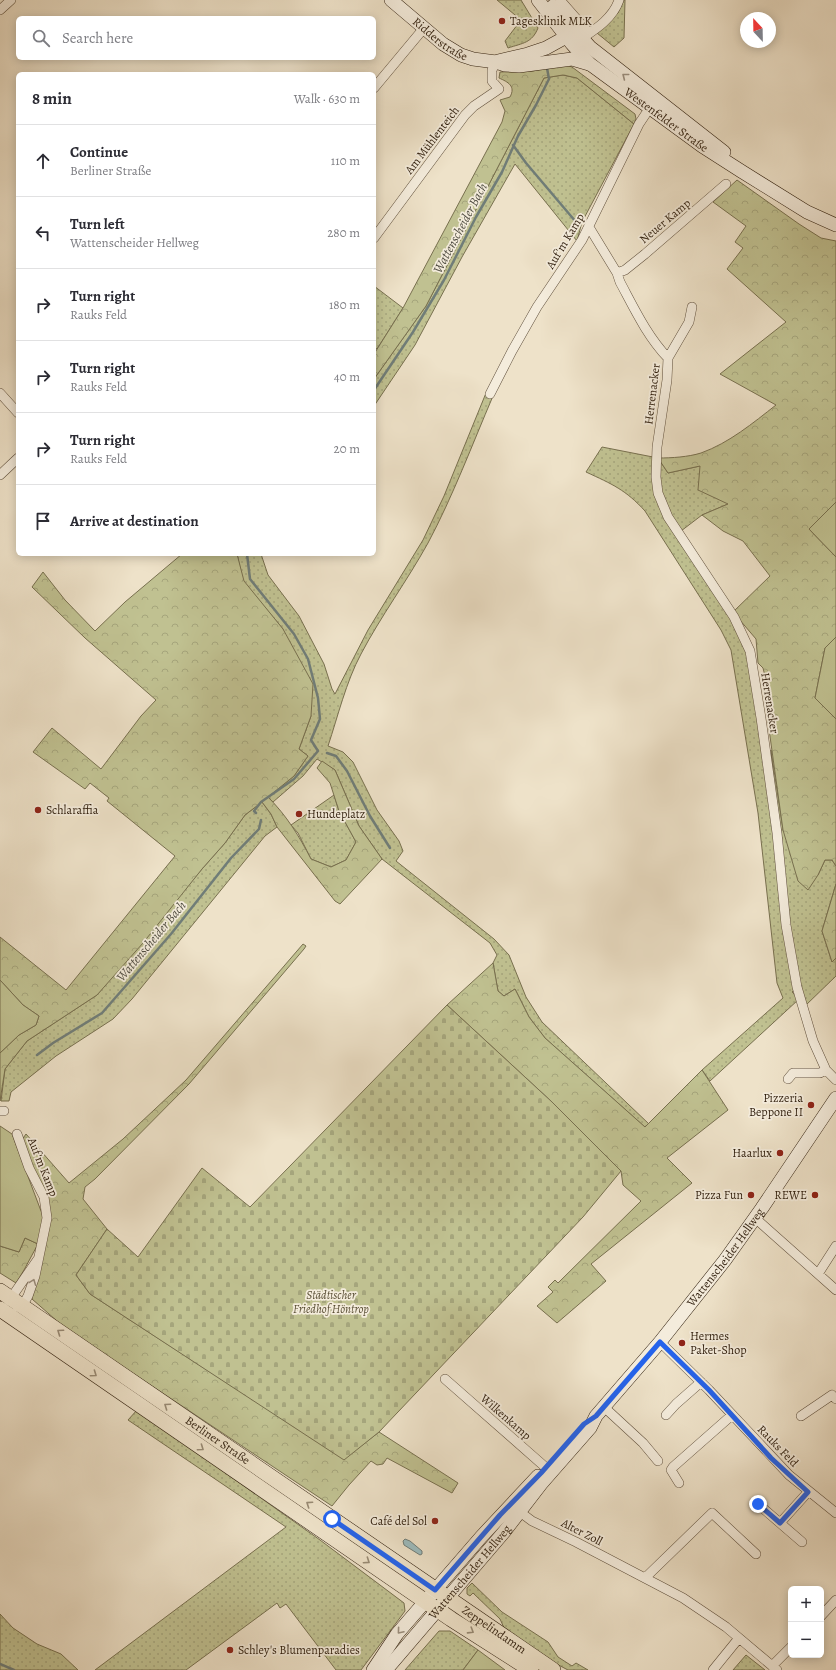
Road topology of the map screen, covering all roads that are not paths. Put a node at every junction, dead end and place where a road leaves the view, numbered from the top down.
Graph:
1 (11, 0) edge
2 (391, 0) edge
3 (538, 0) edge
4 (548, 0) edge
5 (560, 0) edge
6 (619, 0) edge
7 (0, 10) edge
8 (424, 28) junction
9 (577, 38) junction
10 (496, 62) junction
11 (534, 64) junction
12 (590, 64) junction
13 (376, 86) edge
14 (653, 104) junction
15 (726, 184) dead end
16 (836, 225) edge
17 (589, 227) junction
18 (376, 235) edge
19 (617, 273) junction
20 (692, 307) dead end
21 (668, 358) junction
22 (0, 392) edge
23 (490, 394) dead end
24 (16, 411) edge
25 (16, 460) edge
26 (0, 475) edge
27 (826, 1070) junction
28 (788, 1079) dead end
29 (836, 1080) edge
30 (836, 1098) edge
31 (17, 1134) dead end
32 (755, 1218) junction
33 (836, 1246) edge
34 (40, 1256) junction
35 (818, 1274) junction
36 (836, 1290) edge
37 (11, 1298) edge
38 (2, 1311) edge
39 (660, 1342) junction
40 (444, 1379) dead end
41 (701, 1382) junction
42 (836, 1398) edge
43 (600, 1412) junction
44 (732, 1415) junction
45 (666, 1416) dead end
46 (801, 1416) dead end
47 (658, 1460) dead end
48 (549, 1470) junction
49 (679, 1483) dead end
50 (808, 1492) junction
51 (758, 1504) dead end
52 (515, 1508) junction
53 (836, 1514) edge
54 (780, 1523) junction
55 (802, 1542) dead end
56 (756, 1554) dead end
57 (645, 1578) junction
58 (435, 1590) junction
59 (448, 1598) junction
60 (836, 1600) edge
61 (425, 1601) junction
62 (438, 1610) junction
63 (824, 1613) edge
64 (739, 1638) junction
65 (788, 1650) edge
66 (775, 1668) edge
67 (373, 1670) edge
68 (386, 1670) edge
69 (530, 1670) edge
70 (552, 1670) edge
71 (713, 1670) edge

1 - 7 street
2 - 8 main road, Ridderstraße
3 - 9 main road, Westenfelder Straße
4 - 9 main road, Westenfelder Straße
5 - 9 street
6 - 9 street
8 - 10 main road, Ridderstraße
8 - 13 street
9 - 10 main road, Ridderstraße
9 - 11 main road, Ridderstraße
9 - 12 main road, Westenfelder Straße
14 -> 9 main road, Westenfelder Straße
10 - 11 main road, Ridderstraße
10 - 18 street, Am Mühlenteich
11 - 12 main road, Ridderstraße
12 - 14 main road, Westenfelder Straße
14 - 16 main road, Westenfelder Straße
14 - 17 street, Auf'm Kamp
15 - 19 street, Neuer Kamp
17 - 19 street, Herrenacker
17 - 23 street, Auf'm Kamp
19 - 21 street, Herrenacker
20 - 21 street, Herrenacker
21 - 27 street, Herrenacker
22 - 24 street
25 - 26 street
27 - 28 street
27 - 29 street, Herrenacker
30 - 32 main road, Wattenscheider Hellweg
31 - 34 street, Auf'm Kamp
32 - 35 street
32 - 39 main road, Wattenscheider Hellweg
33 - 35 street
34 - 37 street, Auf'm Kamp
37 -> 34 street, Auf'm Kamp
35 - 36 street
37 - 38 street
37 - 38 street, Auf'm Kamp
58 -> 37 main road, Berliner Straße
38 -> 61 main road, Berliner Straße
39 - 41 street, Rauks Feld
39 - 43 main road, Wattenscheider Hellweg
40 - 48 street, Wilkenkamp
41 - 44 street, Rauks Feld
41 - 45 street
42 - 46 street
43 - 47 street
43 - 48 main road, Wattenscheider Hellweg
44 - 49 street
44 - 50 street, Rauks Feld
48 - 52 main road, Wattenscheider Hellweg
50 - 53 street, Rauks Feld
50 - 54 street
51 - 54 street
52 - 57 street, Alter Zoll
52 - 58 main road, Wattenscheider Hellweg
52 - 59 main road, Wattenscheider Hellweg
54 - 55 street
56 - 57 street
57 - 64 street, Alter Zoll
58 - 59 main road, Zeppelindamm
58 - 61 main road, Wattenscheider Hellweg
59 - 62 main road, Wattenscheider Hellweg
59 - 70 main road, Zeppelindamm
60 - 63 street
61 - 62 main road, Zeppelindamm
61 -> 67 main road, Wattenscheider Hellweg
62 - 68 main road, Wattenscheider Hellweg
62 -> 69 main road, Zeppelindamm
64 - 66 street, Alter Zoll
64 - 71 street
65 - 66 street, Alter Zoll

